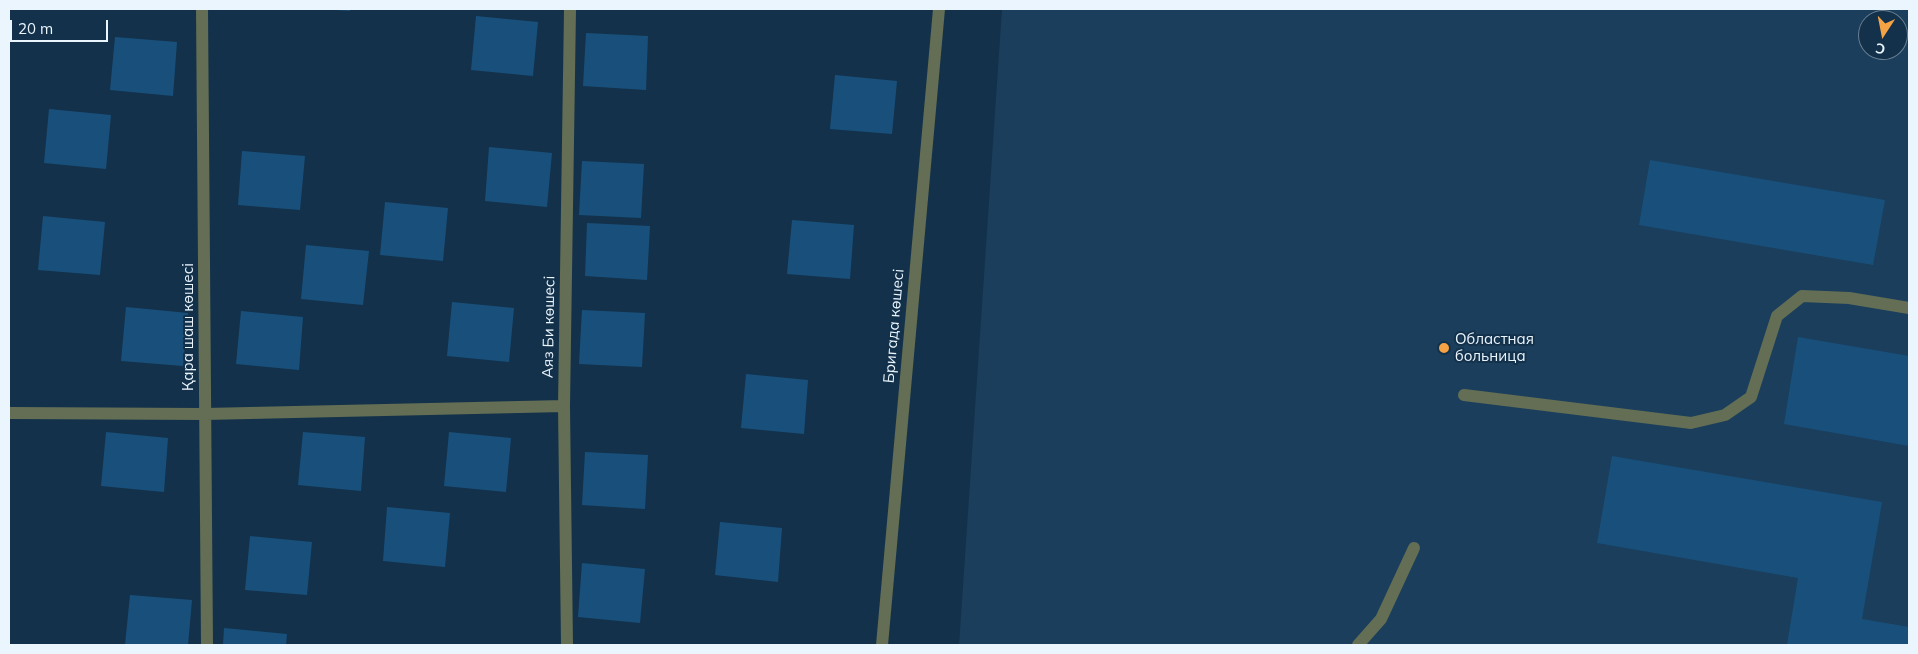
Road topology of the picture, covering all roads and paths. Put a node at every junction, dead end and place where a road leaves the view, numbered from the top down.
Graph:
1 (202, 9) edge
2 (570, 9) edge
3 (938, 9) edge
4 (1909, 308) edge
5 (1464, 395) dead end
6 (564, 406) junction
7 (9, 413) edge
8 (204, 414) junction
9 (1414, 548) dead end
10 (207, 645) edge
11 (567, 645) edge
12 (882, 645) edge
13 (1358, 645) edge

1 - 8 street, Қара шаш көшесі
2 - 6 street, Аяз Би көшесі
3 - 12 street, Бригада көшесі
4 - 5 street
6 - 8 street
6 - 11 street, Аяз Би көшесі
7 - 8 street
8 - 10 street, Қара шаш көшесі
9 - 13 street

